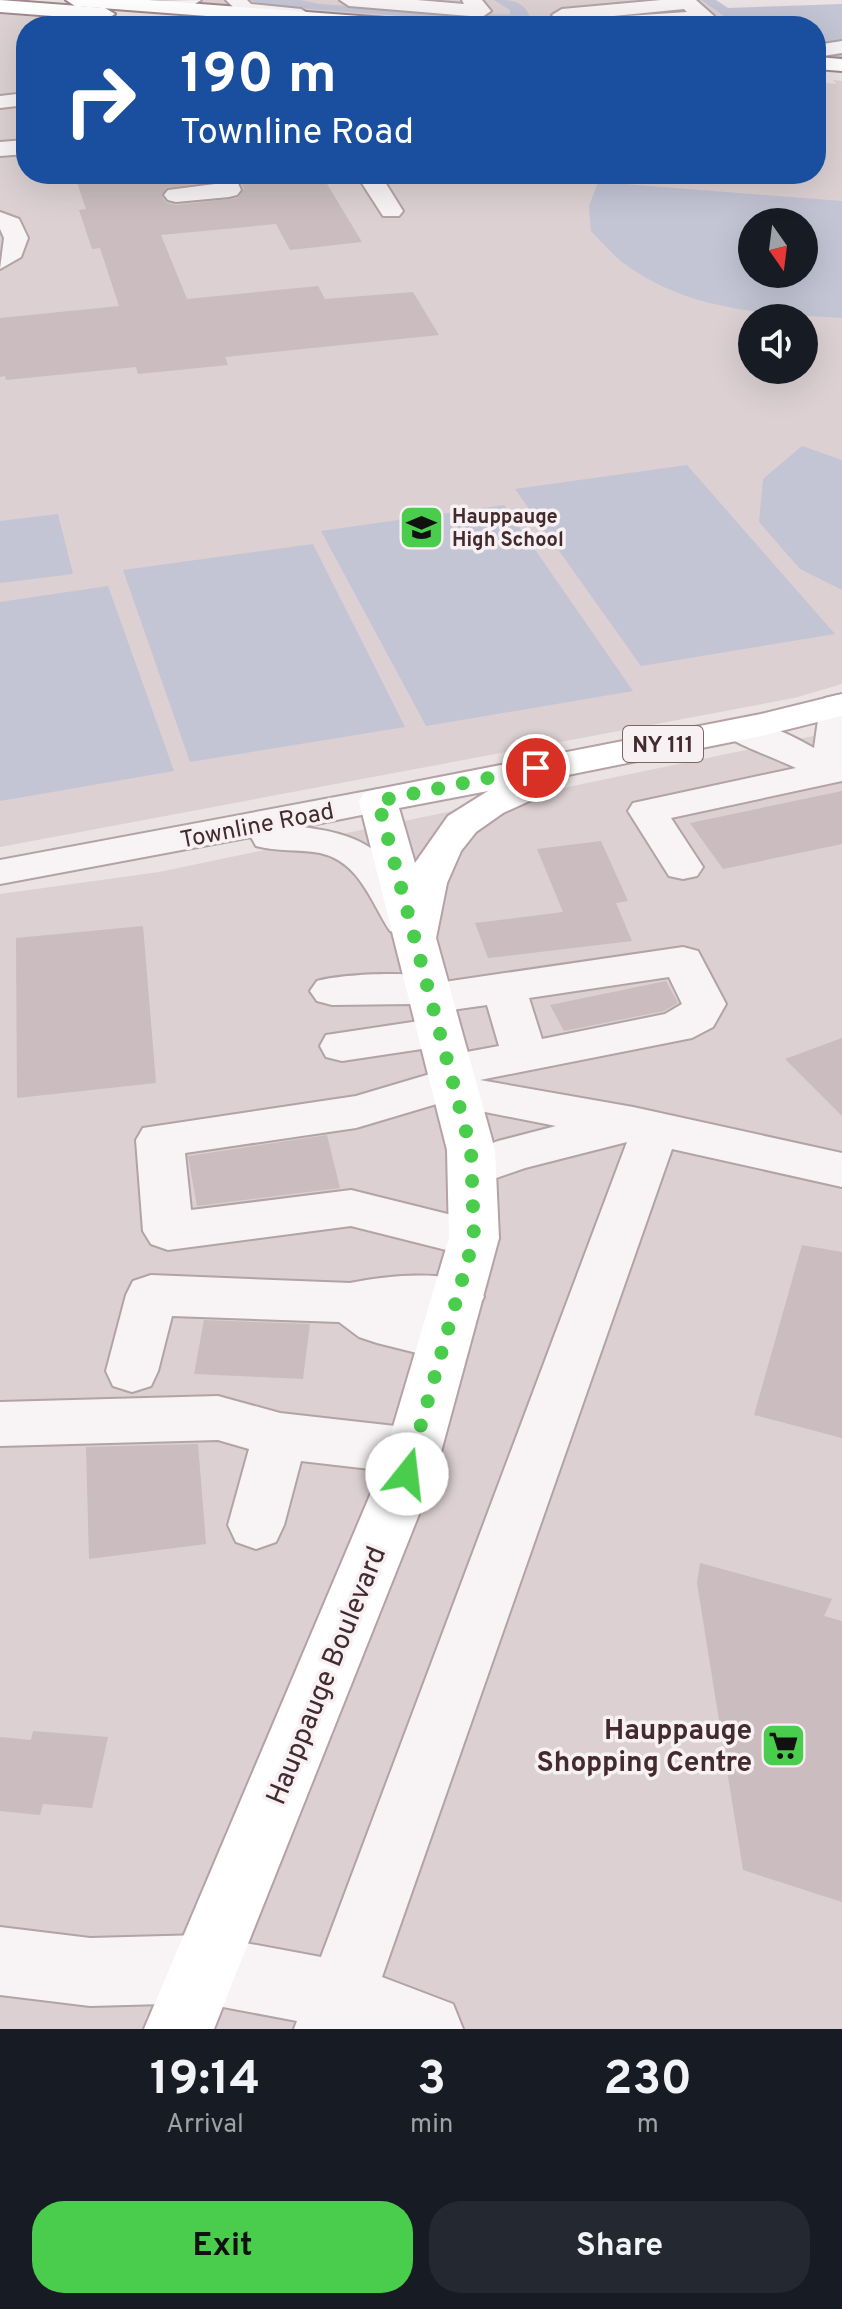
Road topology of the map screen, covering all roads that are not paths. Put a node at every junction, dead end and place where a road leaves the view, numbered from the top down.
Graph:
1 (75, 0) edge
2 (81, 0) edge
3 (192, 0) edge
4 (235, 0) edge
5 (349, 0) edge
6 (471, 0) edge
7 (389, 2) edge
8 (687, 2) edge
9 (431, 3) edge
10 (0, 6) edge
11 (632, 8) junction
12 (127, 16) edge
13 (289, 16) edge
14 (300, 16) edge
15 (576, 16) edge
16 (642, 16) edge
17 (704, 16) edge
18 (226, 184) edge
19 (374, 184) edge
20 (176, 195) dead end
21 (391, 211) dead end
22 (0, 219) edge
23 (0, 261) edge
24 (840, 706) edge
25 (737, 730) junction
26 (589, 758) junction
27 (836, 771) edge
28 (378, 801) junction
29 (180, 840) junction
30 (80, 858) junction
31 (0, 859) edge
32 (683, 867) dead end
33 (0, 872) edge
34 (504, 989) junction
35 (332, 991) dead end
36 (439, 1030) junction
37 (342, 1046) dead end
38 (525, 1058) junction
39 (644, 1127) junction
40 (473, 1169) junction
41 (842, 1170) edge
42 (474, 1238) junction
43 (452, 1318) junction
44 (132, 1371) dead end
45 (0, 1424) edge
46 (280, 1436) junction
47 (413, 1451) junction
48 (256, 1525) dead end
49 (0, 1961) edge
50 (190, 1999) edge
51 (335, 2012) edge
52 (428, 2029) edge

1 - 2 main road
2 - 3 street
2 - 13 main road
4 - 14 street
5 - 7 street
6 - 9 street
7 - 9 street
8 - 11 street
8 - 17 street
10 - 12 main road
11 - 15 street
11 - 16 street
18 - 20 street
19 - 21 street
22 - 23 street
24 - 25 main road, Townline Road / NY 111
24 - 27 street
25 - 26 main road, Townline Road / NY 111
25 - 27 street
26 - 28 main road, Townline Road / NY 111
26 - 36 main road, NY 111
27 - 32 street
28 - 29 street, Townline Road
28 - 36 main road, Hauppauge Boulevard / NY 111
29 - 30 street, Townline Road
29 - 36 street
30 - 31 street
30 - 33 street, Townline Road
34 - 36 street
34 - 38 street
34 - 38 street
35 - 36 street
36 - 37 street
36 - 38 street
36 - 39 street
36 - 40 main road, Hauppauge Boulevard / NY 111
36 - 42 street
39 - 40 street
39 - 41 street
39 - 51 street
40 - 42 main road, Hauppauge Boulevard / NY 111
42 - 43 main road, Hauppauge Boulevard / NY 111
43 - 44 street
43 - 47 main road, Hauppauge Boulevard / NY 111
45 - 46 street
46 - 47 street
46 - 48 street
47 - 50 main road, Hauppauge Boulevard / NY 111
49 - 50 street
50 - 51 street
51 - 52 street

